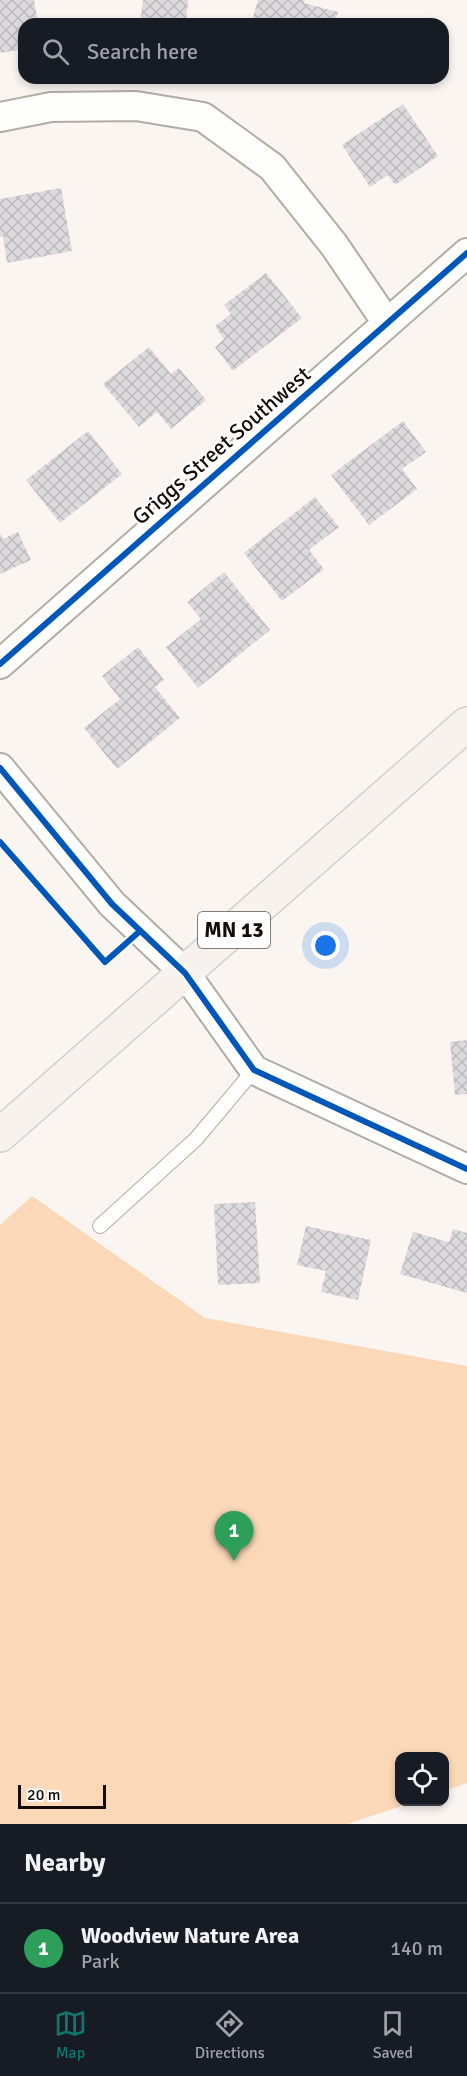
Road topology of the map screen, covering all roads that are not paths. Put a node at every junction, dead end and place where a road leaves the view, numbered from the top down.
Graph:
1 (0, 117) edge
2 (467, 254) edge
3 (387, 323) junction
4 (0, 664) edge
5 (467, 724) edge
6 (0, 768) edge
7 (185, 973) junction
8 (254, 1070) junction
9 (0, 1136) edge
10 (467, 1169) edge
11 (100, 1226) dead end

1 - 3 street
2 - 3 street, Griggs Street Southwest
3 - 4 street, Griggs Street Southwest
5 - 7 main road, MN 13
6 - 7 street
7 - 8 street
7 - 9 main road, MN 13
8 - 10 street
8 - 11 lane

